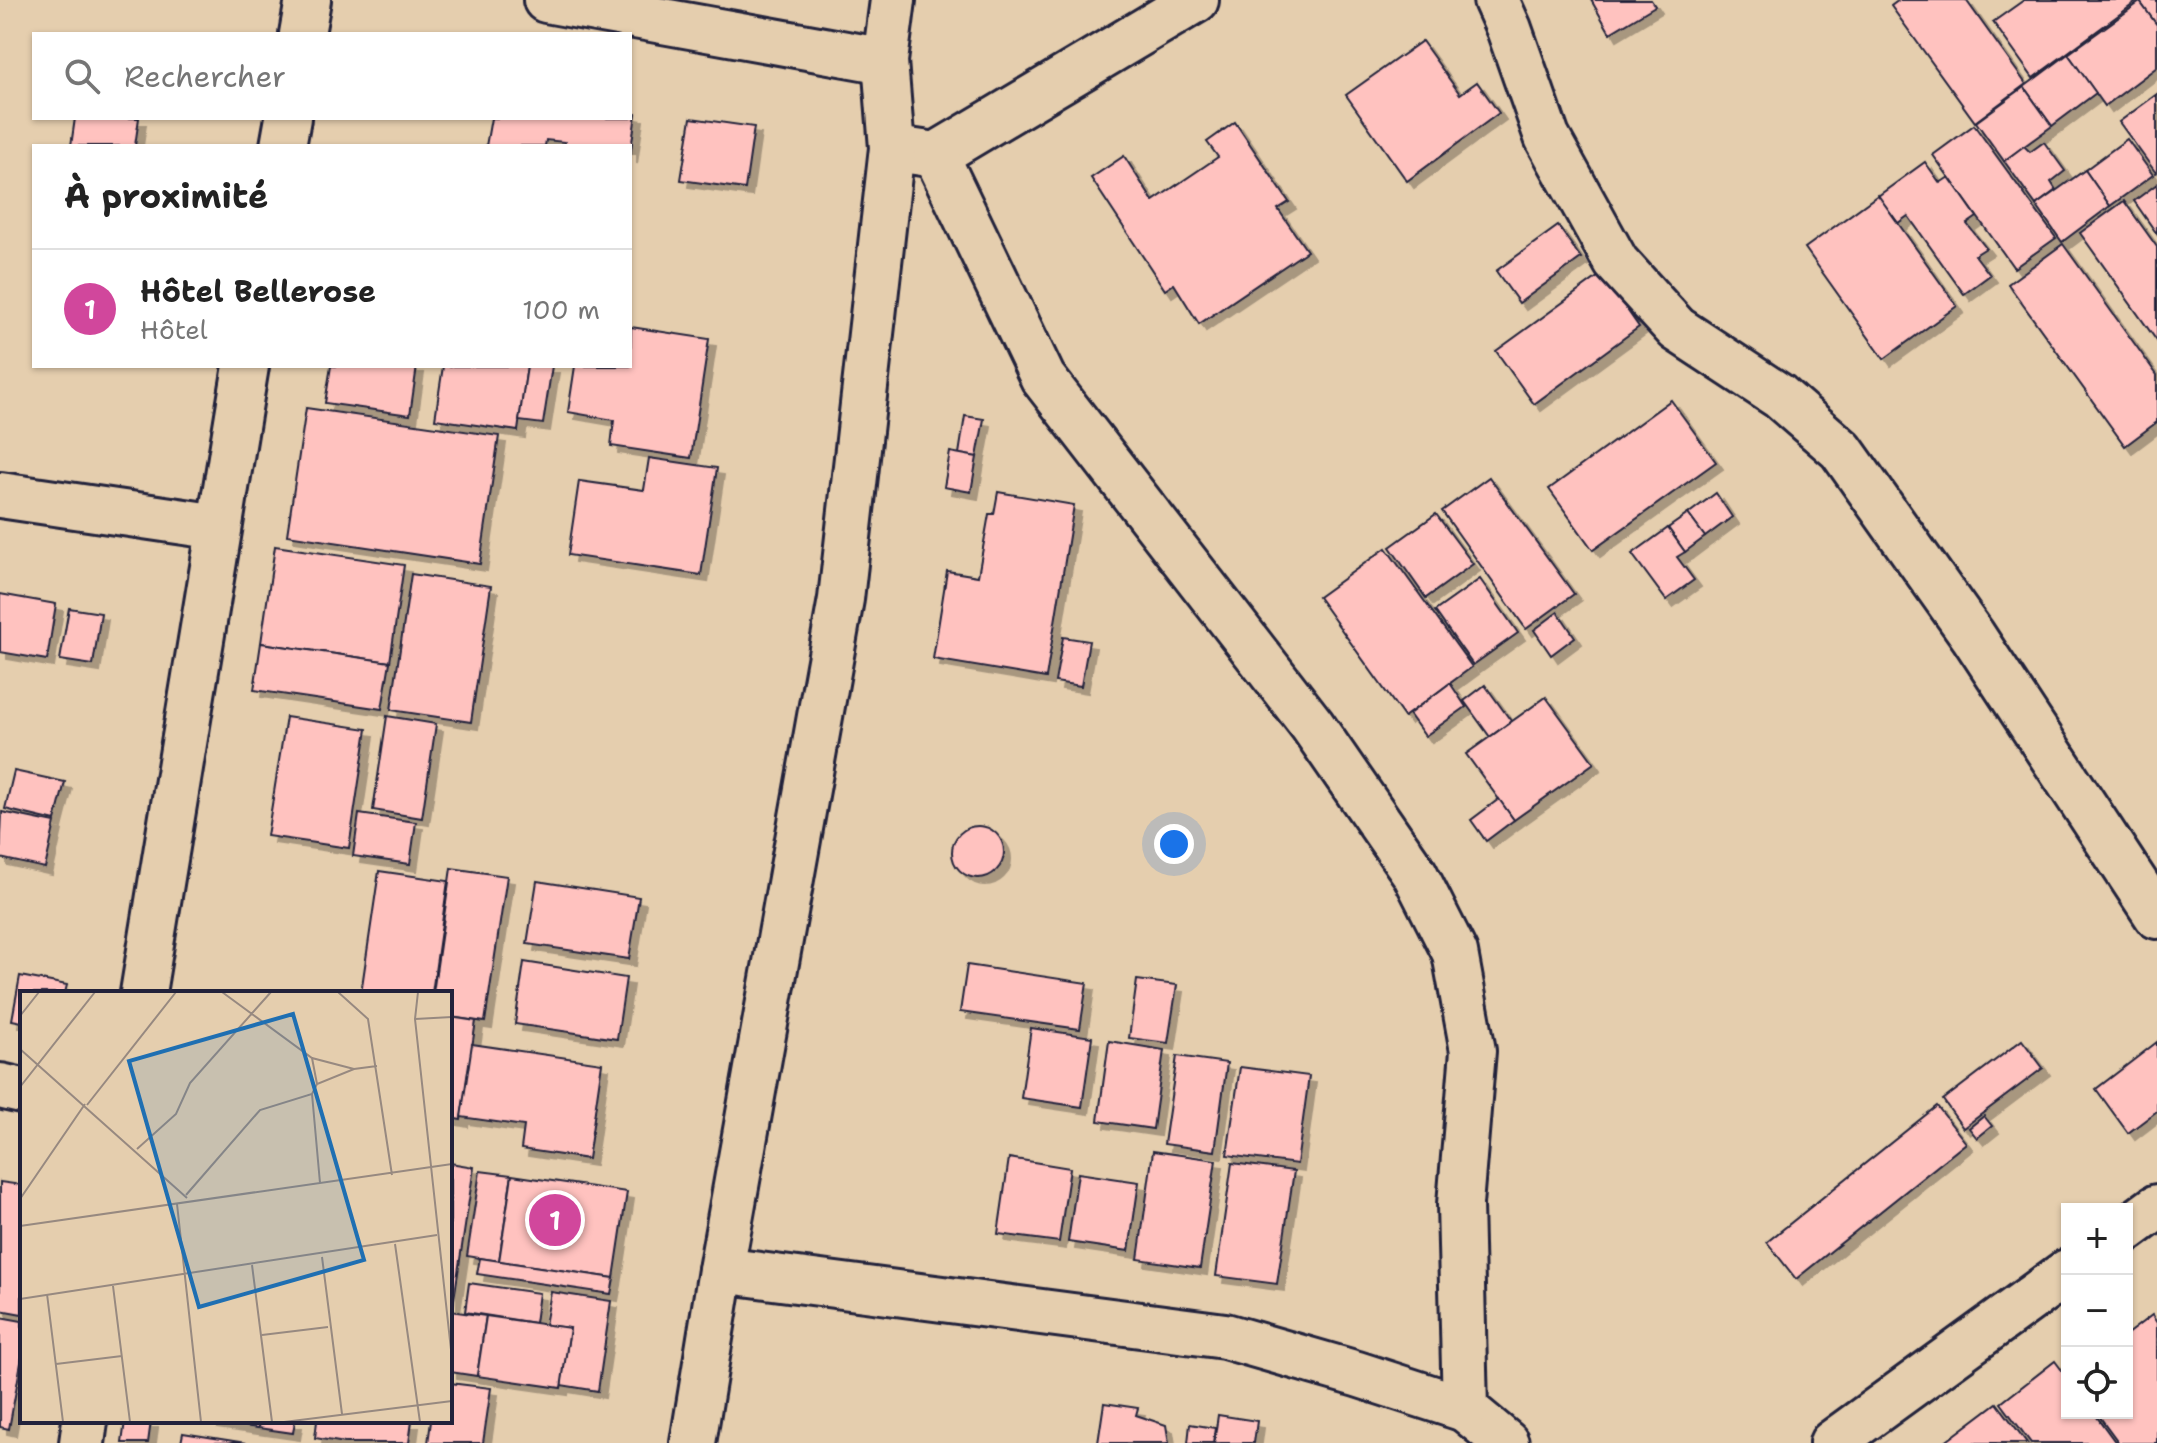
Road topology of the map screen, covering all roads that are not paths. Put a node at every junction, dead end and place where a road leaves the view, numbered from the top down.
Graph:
1 (308, 0) edge
2 (546, 0) edge
3 (893, 0) edge
4 (1196, 0) edge
5 (1496, 0) edge
6 (302, 32) edge
7 (885, 61) junction
8 (288, 120) edge
9 (283, 144) edge
10 (892, 148) junction
11 (936, 155) junction
12 (246, 368) edge
13 (0, 495) edge
14 (219, 527) junction
15 (2157, 916) edge
16 (143, 991) edge
17 (0, 1086) edge
18 (20, 1091) edge
19 (2157, 1207) edge
20 (2133, 1225) edge
21 (721, 1270) junction
22 (2063, 1275) edge
23 (1465, 1409) junction
24 (85, 1423) edge
25 (82, 1443) edge
26 (693, 1443) edge
27 (1506, 1443) edge
28 (1832, 1443) edge

1 - 6 street
2 - 7 street
3 - 7 street
4 - 11 street
5 - 15 street
7 - 10 street
8 - 9 street
10 - 11 street
10 - 21 street
11 - 23 street
12 - 14 street
13 - 14 street
14 - 16 street
17 - 18 street
19 - 20 street
21 - 23 street
21 - 26 street
22 - 28 street
23 - 27 street
24 - 25 street

